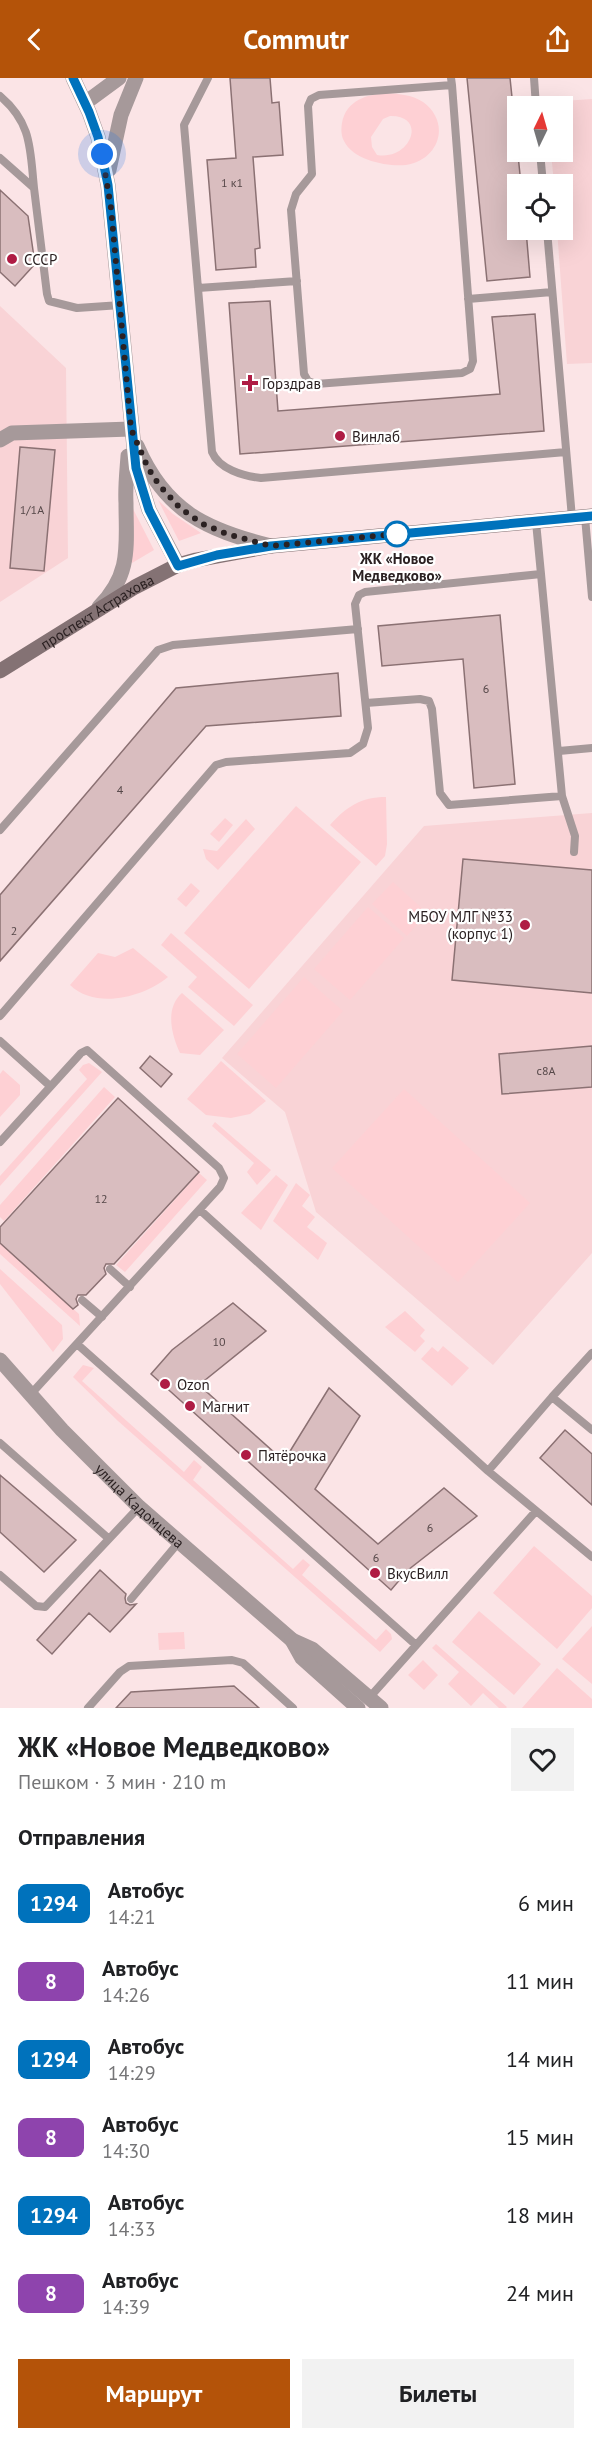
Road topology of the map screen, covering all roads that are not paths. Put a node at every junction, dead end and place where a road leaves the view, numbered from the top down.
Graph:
1 (73, 78) edge
2 (119, 78) edge
3 (136, 78) edge
4 (208, 78) edge
5 (534, 78) edge
6 (452, 82) edge
7 (0, 96) edge
8 (535, 96) edge
9 (85, 103) junction
10 (0, 158) edge
11 (108, 185) junction
12 (34, 188) junction
13 (548, 240) edge
14 (297, 281) junction
15 (198, 288) junction
16 (552, 292) junction
17 (468, 299) junction
18 (121, 305) junction
19 (131, 429) junction
20 (0, 440) edge
21 (566, 452) junction
22 (583, 517) edge
23 (536, 522) junction
24 (271, 546) junction
25 (178, 566) junction
26 (541, 574) junction
27 (592, 597) edge
28 (93, 612) junction
29 (358, 629) junction
30 (0, 671) edge
31 (366, 703) junction
32 (592, 748) edge
33 (559, 751) junction
34 (562, 796) junction
35 (2, 824) edge
36 (574, 852) dead end
37 (0, 1016) edge
38 (0, 1041) edge
39 (50, 1086) junction
40 (0, 1142) edge
41 (200, 1210) junction
42 (110, 1269) dead end
43 (130, 1287) junction
44 (82, 1300) dead end
45 (102, 1317) junction
46 (77, 1344) junction
47 (592, 1353) edge
48 (0, 1360) edge
49 (30, 1395) junction
50 (552, 1397) junction
51 (592, 1430) edge
52 (0, 1443) edge
53 (488, 1471) junction
54 (138, 1507) junction
55 (536, 1511) junction
56 (108, 1538) junction
57 (179, 1542) junction
58 (592, 1557) edge
59 (0, 1575) edge
60 (131, 1599) dead end
61 (416, 1645) junction
62 (369, 1705) edge
63 (88, 1708) edge
64 (293, 1708) edge

1 - 9 street
2 - 9 street
3 - 11 street
4 - 15 lane
5 - 8 lane
6 - 14 lane
6 - 17 lane
7 - 12 lane
9 - 11 street
10 - 12 lane
11 - 18 street
12 - 18 lane
13 - 16 lane
14 - 15 lane
14 - 17 lane
15 - 21 lane
16 - 17 lane
16 - 21 lane
18 - 19 street
19 - 20 street
19 - 24 street
19 - 25 street
19 - 28 street
21 - 22 lane
22 - 23 street, проспект Астрахова
22 - 27 lane
23 - 24 street, проспект Астрахова
23 - 26 lane
24 - 25 street, проспект Астрахова
25 - 28 street, проспект Астрахова
26 - 29 lane
26 - 33 lane
28 - 30 street, проспект Астрахова
29 - 31 lane
29 - 35 lane
31 - 34 lane
31 - 37 lane
32 - 33 lane
33 - 34 lane
34 - 36 lane
38 - 39 lane
39 - 40 lane
39 - 41 lane
41 - 43 lane
41 - 53 lane
42 - 43 lane
43 - 45 lane
44 - 45 lane
45 - 46 lane
46 - 49 lane
46 - 61 lane
47 - 50 lane
48 - 49 street, улица Кадомцева
49 - 54 street, улица Кадомцева
50 - 51 lane
50 - 53 lane
52 - 56 lane
53 - 55 lane
54 - 56 lane
54 - 57 street, улица Кадомцева
55 - 58 lane
55 - 61 lane
56 - 59 lane
57 - 60 lane
57 - 62 street, улица Кадомцева
61 - 62 lane
63 - 64 lane

